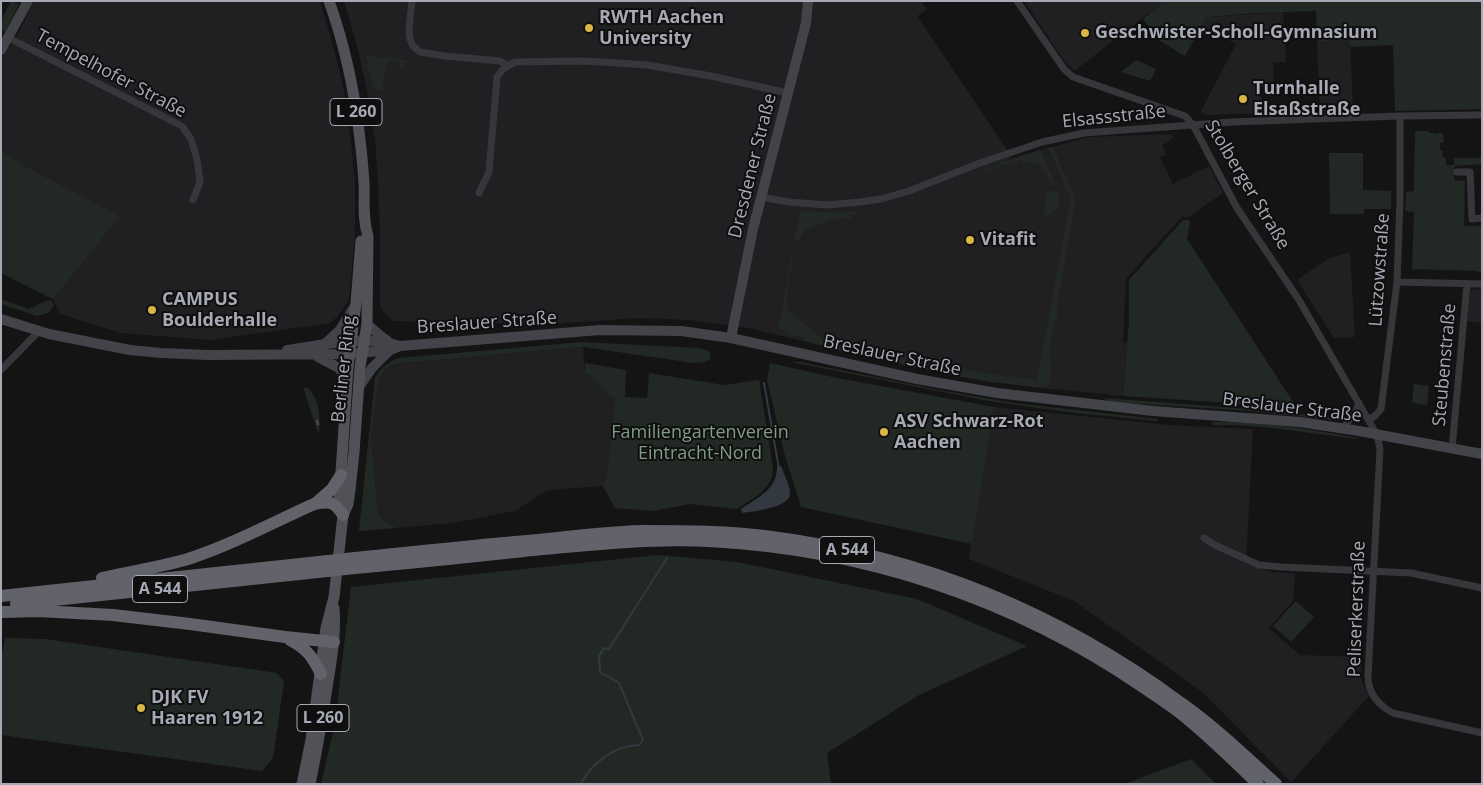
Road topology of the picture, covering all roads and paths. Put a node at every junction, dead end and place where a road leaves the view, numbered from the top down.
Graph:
1 (28, 1) edge
2 (329, 1) edge
3 (412, 1) edge
4 (808, 1) edge
5 (1017, 1) edge
6 (9, 38) junction
7 (1, 50) edge
8 (507, 65) junction
9 (788, 93) junction
10 (1482, 115) edge
11 (1400, 116) junction
12 (1193, 125) junction
13 (1457, 172) dead end
14 (479, 192) dead end
15 (761, 197) junction
16 (193, 200) dead end
17 (1482, 218) edge
18 (364, 225) junction
19 (1397, 282) junction
20 (1467, 284) junction
21 (1482, 284) edge
22 (356, 303) junction
23 (1, 319) edge
24 (367, 324) junction
25 (39, 331) junction
26 (732, 338) junction
27 (350, 342) junction
28 (325, 344) junction
29 (394, 347) junction
30 (363, 348) junction
31 (349, 354) junction
32 (254, 355) junction
33 (314, 355) junction
34 (1, 370) edge
35 (347, 381) junction
36 (359, 386) junction
37 (1359, 403) junction
38 (1369, 419) junction
39 (1343, 428) junction
40 (1377, 435) junction
41 (1452, 449) junction
42 (1482, 454) edge
43 (341, 476) junction
44 (314, 504) junction
45 (343, 515) junction
46 (1204, 538) dead end
47 (355, 563) junction
48 (318, 567) junction
49 (1373, 571) junction
50 (1482, 588) edge
51 (51, 590) junction
52 (1, 596) edge
53 (1, 606) edge
54 (1, 612) edge
55 (285, 637) junction
56 (329, 641) junction
57 (321, 674) junction
58 (1482, 733) edge
59 (302, 784) edge
60 (310, 784) edge
61 (1258, 784) edge
62 (1276, 784) edge

1 - 6 main road
2 - 18 main road, Berliner Ring / L 260
3 - 8 street
4 - 9 main road, Dresdener Straße
5 - 12 street, Stolberger Straße
6 - 7 main road
6 - 16 street, Tempelhofer Straße
8 - 9 street
8 - 14 street
9 - 15 main road, Dresdener Straße
10 - 11 street, Elsassstraße
11 - 12 street, Elsassstraße
11 - 19 street, Lützowstraße
12 - 15 street, Elsassstraße
12 - 37 street, Stolberger Straße
13 - 17 street
15 - 26 main road, Dresdener Straße
18 - 22 main road, Berliner Ring / L 260
18 - 24 main road, Berliner Ring / L 260
19 - 20 street
19 - 38 street, Lützowstraße
20 - 21 street
20 - 41 street, Steubenstraße
22 - 27 main road, Berliner Ring / L 260
22 - 28 main road
23 - 25 main road
24 - 29 main road
24 - 30 main road, Berliner Ring / L 260
25 - 32 main road
25 - 34 street
26 - 29 main road, Breslauer Straße
26 - 39 main road, Breslauer Straße
27 - 28 main road
27 - 30 main road
27 - 31 main road, Berliner Ring / L 260
28 - 32 main road
29 - 30 main road, Breslauer Straße
29 - 36 main road
30 - 31 main road, Breslauer Straße
30 - 36 main road, Berliner Ring / L 260
31 - 33 main road, Breslauer Straße
31 - 35 main road, Berliner Ring / L 260
32 - 33 main road, Breslauer Straße
33 - 35 main road
35 - 43 main road, Berliner Ring / L 260
36 - 45 main road, Berliner Ring / L 260
37 - 38 street, Stolberger Straße
37 - 39 street
38 - 40 street, Stolberger Straße
39 - 40 main road, Breslauer Straße
40 - 41 main road
40 - 49 street, Peliserkerstraße
41 - 42 main road
43 - 44 highway
43 - 45 main road, Berliner Ring / L 260
44 - 45 highway
44 - 51 highway
45 - 56 main road, Berliner Ring / L 260
46 - 49 street
47 - 48 highway, A 544, bridge
47 - 61 highway, A 544
47 - 62 highway, A 544
48 - 51 highway, A 544
48 - 53 highway, A 544
49 - 50 street
49 - 58 street, Peliserkerstraße
51 - 52 highway, A 544
54 - 55 highway
55 - 56 highway
55 - 57 highway
56 - 57 main road, Berliner Ring / L 260
56 - 60 main road, Berliner Ring / L 260
57 - 59 main road, Berliner Ring / L 260

